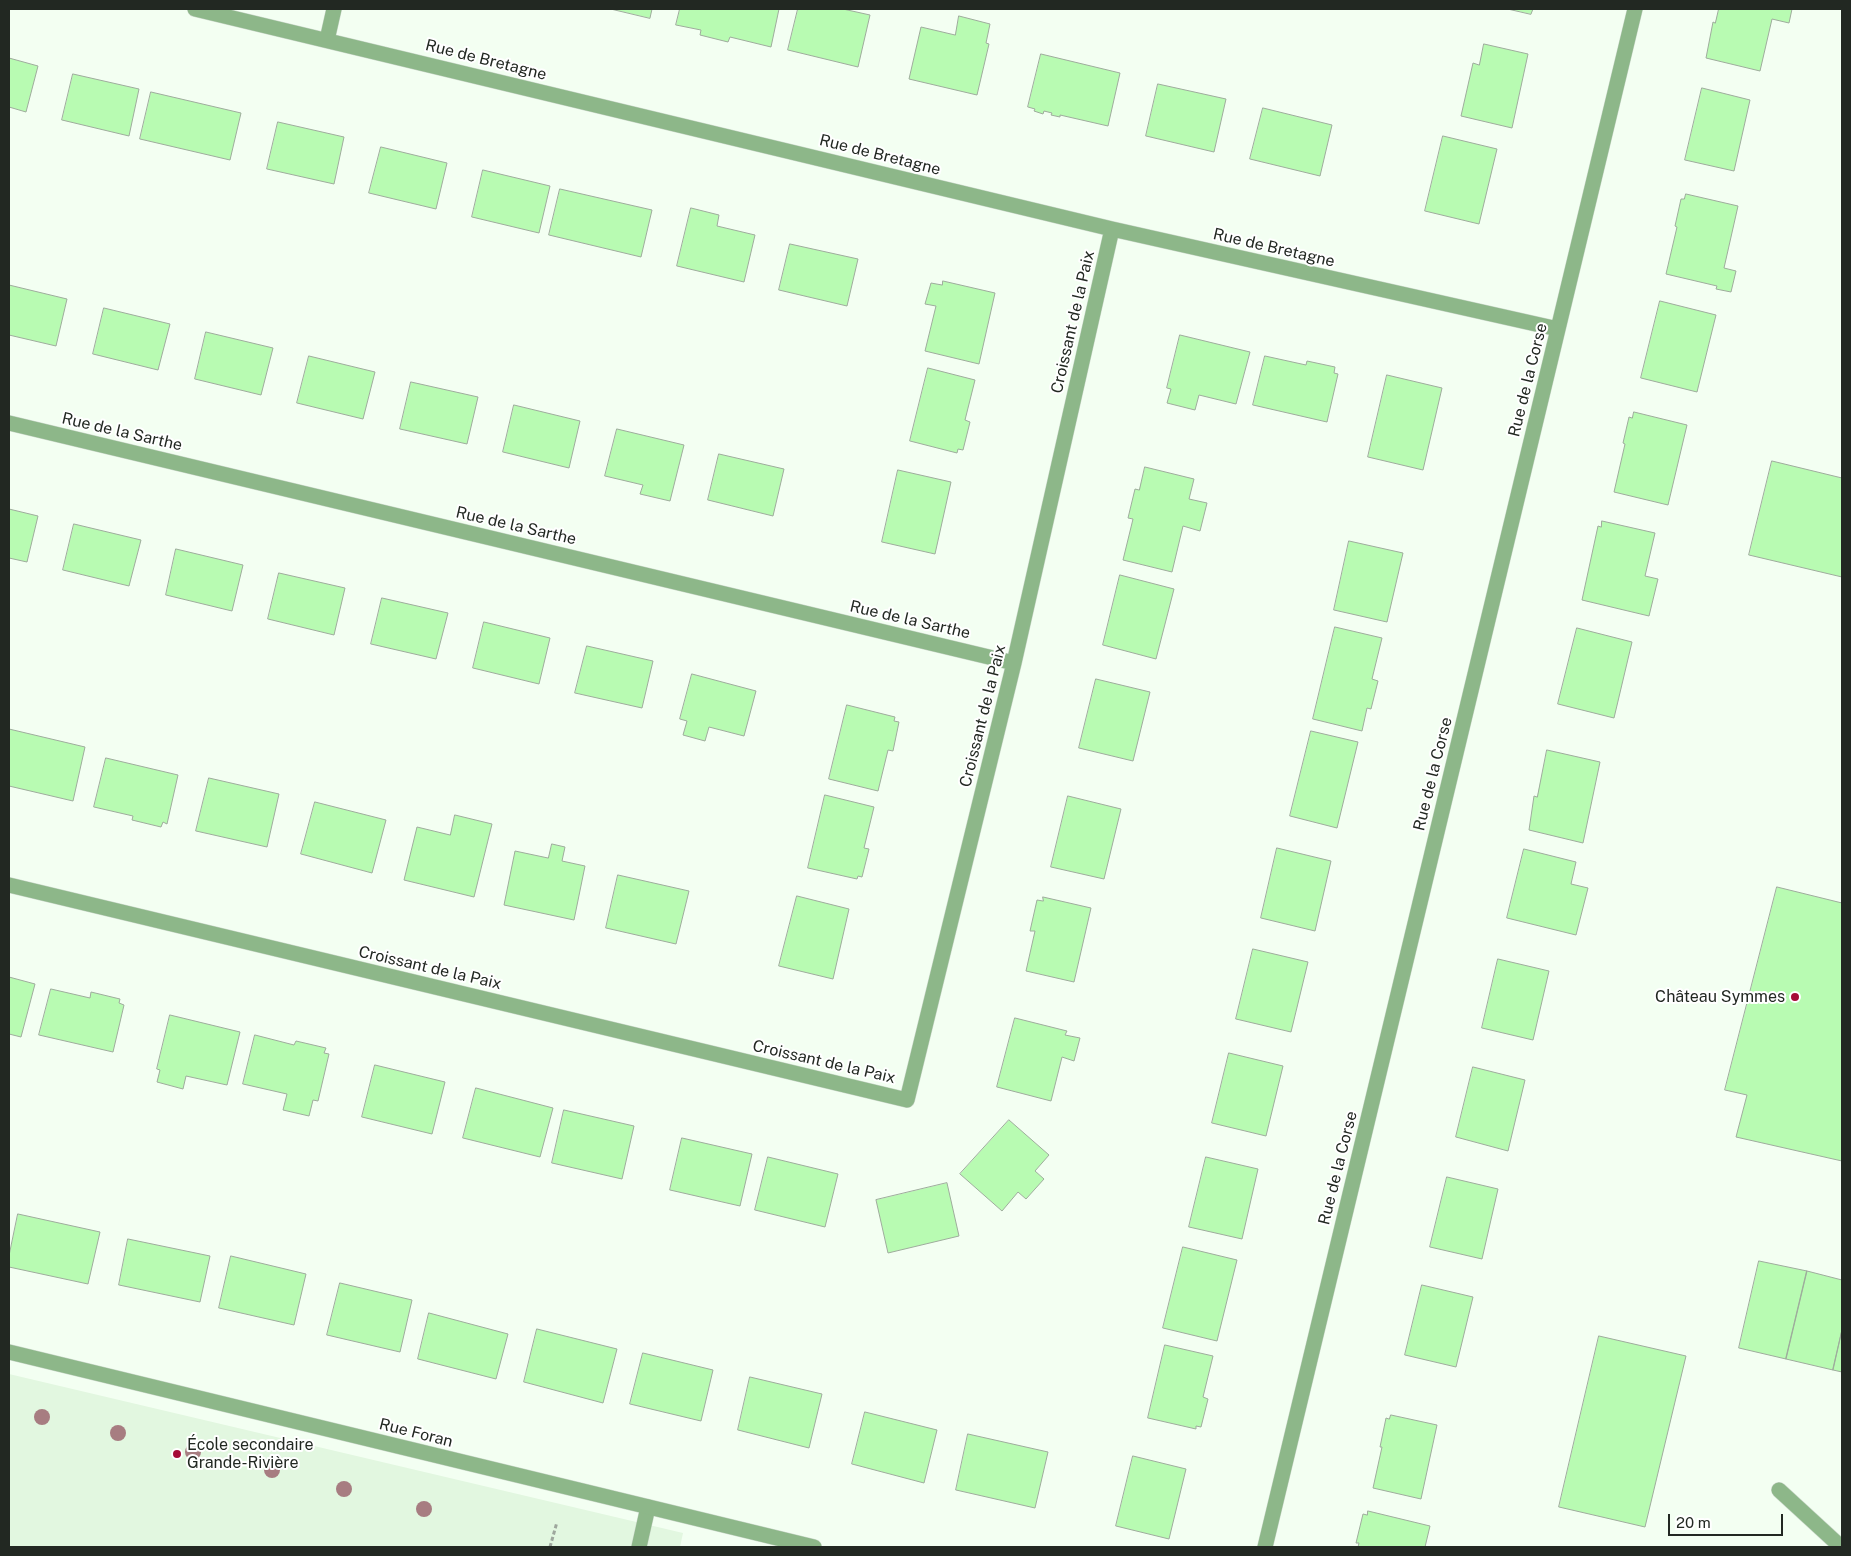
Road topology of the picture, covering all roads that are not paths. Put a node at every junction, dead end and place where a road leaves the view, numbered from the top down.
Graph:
1 (195, 9) edge
2 (334, 9) edge
3 (1635, 9) edge
4 (327, 40) junction
5 (1112, 229) junction
6 (1558, 329) junction
7 (9, 423) edge
8 (1014, 663) junction
9 (9, 885) edge
10 (9, 1352) edge
11 (1780, 1490) dead end
12 (648, 1506) junction
13 (639, 1547) edge
14 (814, 1547) edge
15 (1265, 1547) edge
16 (1841, 1547) edge

1 - 4 street, Rue de Bretagne
2 - 4 street
3 - 6 street, Rue de la Corse
4 - 5 street, Rue de Bretagne
5 - 6 street, Rue de Bretagne
5 - 8 street, Croissant de la Paix
6 - 15 street, Rue de la Corse
7 - 8 street, Rue de la Sarthe
8 - 9 street, Croissant de la Paix
10 - 12 street, Rue Foran
11 - 16 street
12 - 13 street
12 - 14 street, Rue Foran

